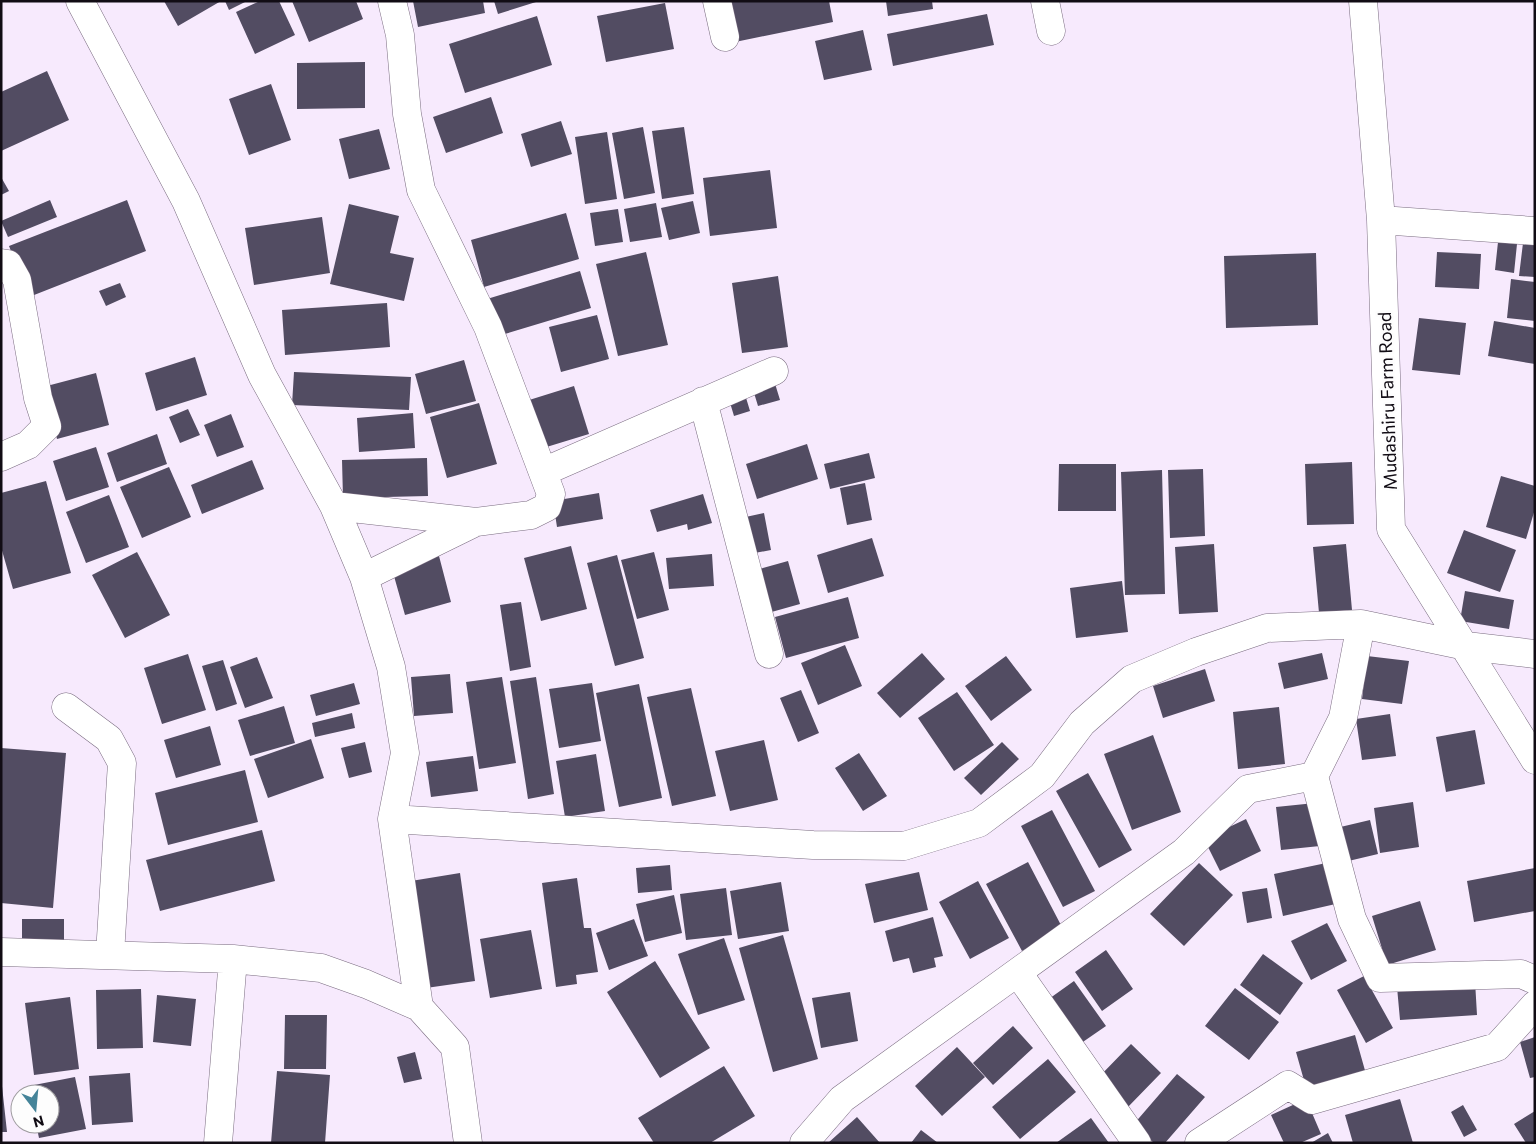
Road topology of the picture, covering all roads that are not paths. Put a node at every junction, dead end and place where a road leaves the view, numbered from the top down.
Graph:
1 (80, 1) edge
2 (392, 1) edge
3 (717, 1) edge
4 (1045, 1) edge
5 (1363, 1) edge
6 (1051, 31) dead end
7 (724, 37) dead end
8 (1381, 220) junction
9 (1535, 231) edge
10 (1, 263) edge
11 (774, 371) dead end
12 (703, 401) junction
13 (1, 458) edge
14 (543, 472) junction
15 (334, 506) junction
16 (476, 522) junction
17 (364, 577) junction
18 (1361, 624) junction
19 (1466, 646) junction
20 (769, 654) dead end
21 (1535, 654) edge
22 (66, 707) dead end
23 (1535, 760) edge
24 (1314, 776) junction
25 (392, 819) junction
26 (1, 952) edge
27 (110, 954) junction
28 (233, 959) junction
29 (1018, 973) junction
30 (1535, 980) edge
31 (1535, 1005) edge
32 (418, 1007) junction
33 (218, 1143) edge
34 (468, 1143) edge
35 (804, 1143) edge
36 (1137, 1143) edge
37 (1199, 1143) edge

1 - 15 street
2 - 14 street
3 - 7 street
4 - 6 street
5 - 8 street, Mudashiru Farm Road
8 - 9 street
8 - 19 street, Mudashiru Farm Road
10 - 13 street
11 - 12 street
12 - 14 street
12 - 20 street
14 - 16 street
15 - 16 street
15 - 17 street
16 - 17 street
17 - 25 street
18 - 19 street
18 - 24 street
18 - 25 street
19 - 21 street
19 - 23 street, Mudashiru Farm Road
22 - 27 street
24 - 29 street
24 - 30 street
25 - 32 street
26 - 27 street
27 - 28 street
28 - 32 street
28 - 33 street
29 - 35 street
29 - 36 street
31 - 37 street
32 - 34 street

